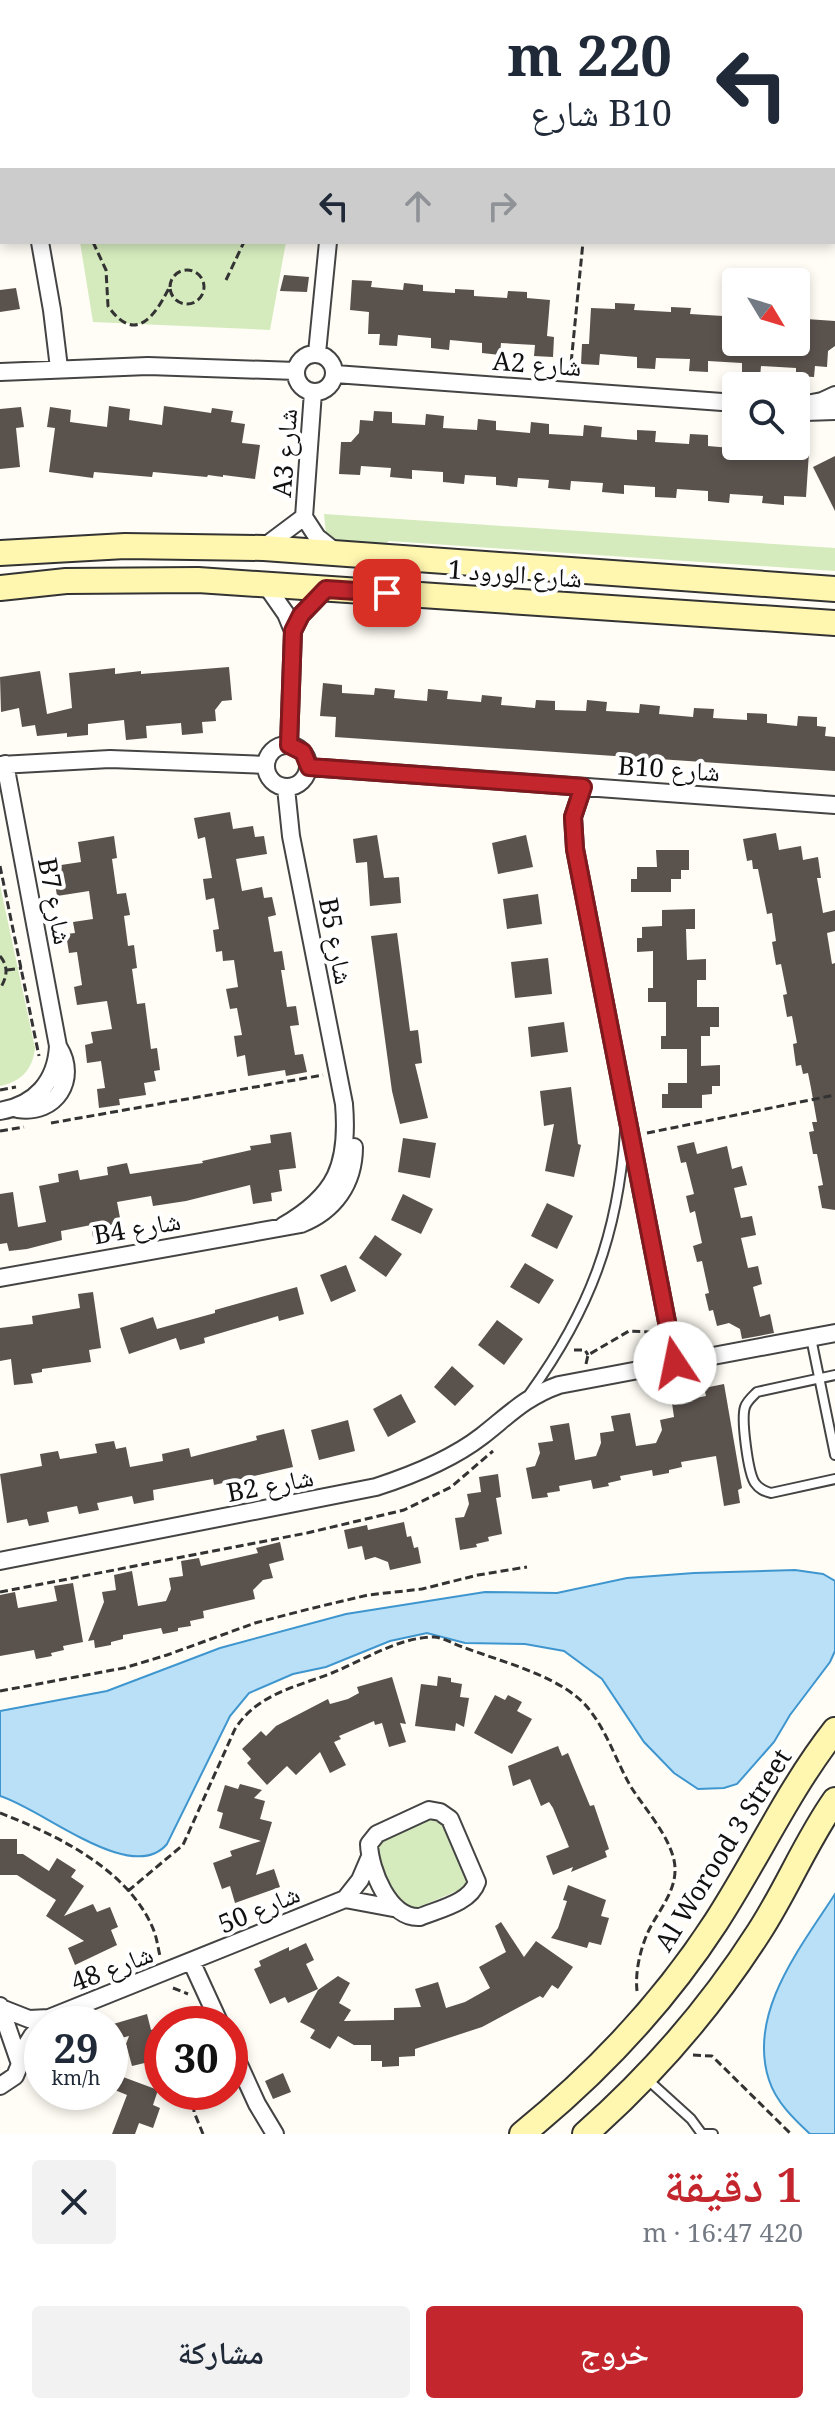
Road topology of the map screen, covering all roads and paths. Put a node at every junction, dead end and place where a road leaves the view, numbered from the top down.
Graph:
1 (40, 244) edge
2 (94, 244) edge
3 (243, 244) edge
4 (328, 244) edge
5 (583, 244) edge
6 (226, 280) dead end
7 (169, 288) junction
8 (317, 353) junction
9 (59, 368) junction
10 (296, 371) junction
11 (0, 372) edge
12 (335, 374) junction
13 (568, 390) junction
14 (313, 392) junction
15 (835, 395) edge
16 (722, 402) edge
17 (810, 405) edge
18 (810, 411) edge
19 (835, 411) edge
20 (304, 517) junction
21 (264, 548) junction
22 (336, 552) junction
23 (0, 553) edge
24 (265, 584) junction
25 (0, 588) edge
26 (326, 589) junction
27 (835, 589) edge
28 (835, 623) edge
29 (293, 631) junction
30 (289, 745) junction
31 (2, 764) edge
32 (266, 765) junction
33 (309, 767) junction
34 (583, 787) junction
35 (286, 788) junction
36 (835, 805) edge
37 (0, 866) edge
38 (0, 956) edge
39 (22, 968) junction
40 (7, 970) junction
41 (0, 989) edge
42 (39, 1060) dead end
43 (337, 1073) junction
44 (19, 1086) dead end
45 (0, 1090) edge
46 (835, 1095) edge
47 (344, 1104) joint
48 (8, 1110) edge
49 (626, 1115) junction
50 (44, 1124) dead end
51 (29, 1127) dead end
52 (0, 1131) edge
53 (630, 1136) junction
54 (0, 1278) edge
55 (668, 1332) junction
56 (835, 1333) edge
57 (811, 1338) junction
58 (569, 1355) dead end
59 (588, 1355) junction
60 (675, 1363) junction
61 (579, 1368) dead end
62 (835, 1375) edge
63 (820, 1379) junction
64 (526, 1399) junction
65 (835, 1455) edge
66 (835, 1479) edge
67 (0, 1561) edge
68 (527, 1567) dead end
69 (0, 1691) edge
70 (835, 1730) edge
71 (797, 1784) junction
72 (833, 1802) edge
73 (0, 1813) edge
74 (769, 1830) junction
75 (806, 1850) junction
76 (369, 1859) junction
77 (128, 1891) junction
78 (345, 1899) junction
79 (393, 1908) junction
80 (192, 1963) junction
81 (161, 1975) junction
82 (193, 1999) dead end
83 (84, 2006) edge
84 (212, 2006) edge
85 (1, 2007) edge
86 (646, 2013) junction
87 (24, 2018) edge
88 (675, 2045) junction
89 (24, 2049) edge
90 (19, 2057) junction
91 (644, 2076) junction
92 (248, 2084) edge
93 (0, 2086) edge
94 (194, 2110) edge
95 (203, 2134) edge
96 (275, 2134) edge
97 (522, 2134) edge
98 (585, 2134) edge
99 (703, 2134) edge
100 (713, 2134) edge
101 (791, 2134) edge

1 - 9 street
2 - 7 path
3 - 6 path
4 - 8 street
5 - 13 path
7 - 7 path
8 - 10 street
8 - 12 street
9 - 10 street
9 - 11 street
10 - 14 street
12 - 13 street, A2 شارع
12 - 14 street
13 - 16 street, A2 شارع
14 - 20 street, A3 شارع
15 - 17 street
18 - 19 street
20 - 21 street, A3 شارع
20 - 22 street, A3 شارع
21 - 22 street, شارع الورود 1
21 - 23 street, شارع الورود 1
22 - 27 street, شارع الورود 1
24 - 25 street, شارع الورود 1
24 - 26 street, شارع الورود 1
24 - 29 street
26 - 28 street, شارع الورود 1
26 - 29 street
29 - 30 street
30 - 32 street
30 - 33 street
31 - 32 street
31 - 48 street, B7 شارع
32 - 35 street
33 - 34 street, B10 شارع
33 - 35 street
34 - 36 street, B10 شارع
34 - 49 street
35 - 43 street, B5 شارع
37 - 39 path
38 - 40 path
39 - 40 path
39 - 42 path
40 - 41 path
43 - 47 street, B5 شارع
43 - 50 path
44 - 45 path
46 - 53 path
47 - 54 street, B4 شارع
49 - 53 street
49 - 64 lane, B2 شارع
51 - 52 path
53 - 55 street
55 - 59 path
55 - 60 street
56 - 57 street, B2 شارع
57 - 60 street, B2 شارع
57 - 63 lane
58 - 59 path
59 - 61 path
60 - 64 street, B2 شارع
62 - 63 lane
63 - 65 lane
63 - 66 lane
64 - 67 street, B2 شارع
68 - 69 path
70 - 71 street, Al Worood 3 Street
71 - 72 street
71 - 74 street, Al Worood 3 Street
72 - 75 street
73 - 77 path
74 - 75 street
74 - 86 street, Al Worood 3 Street
75 - 88 street
76 - 78 street
76 - 79 street
76 - 79 street
77 - 81 path
77 - 86 path
78 - 79 street
78 - 80 street, شارع 50
80 - 81 street, شارع 48
80 - 84 street
81 - 82 path
81 - 83 street, شارع 48
85 - 87 street, شارع 48
85 - 90 street, شارع 48
86 - 97 street, Al Worood 3 Street
88 - 91 street
88 - 101 path
89 - 90 street
90 - 93 street
91 - 98 street
91 - 99 lane
92 - 96 street
94 - 95 path
99 - 100 lane

